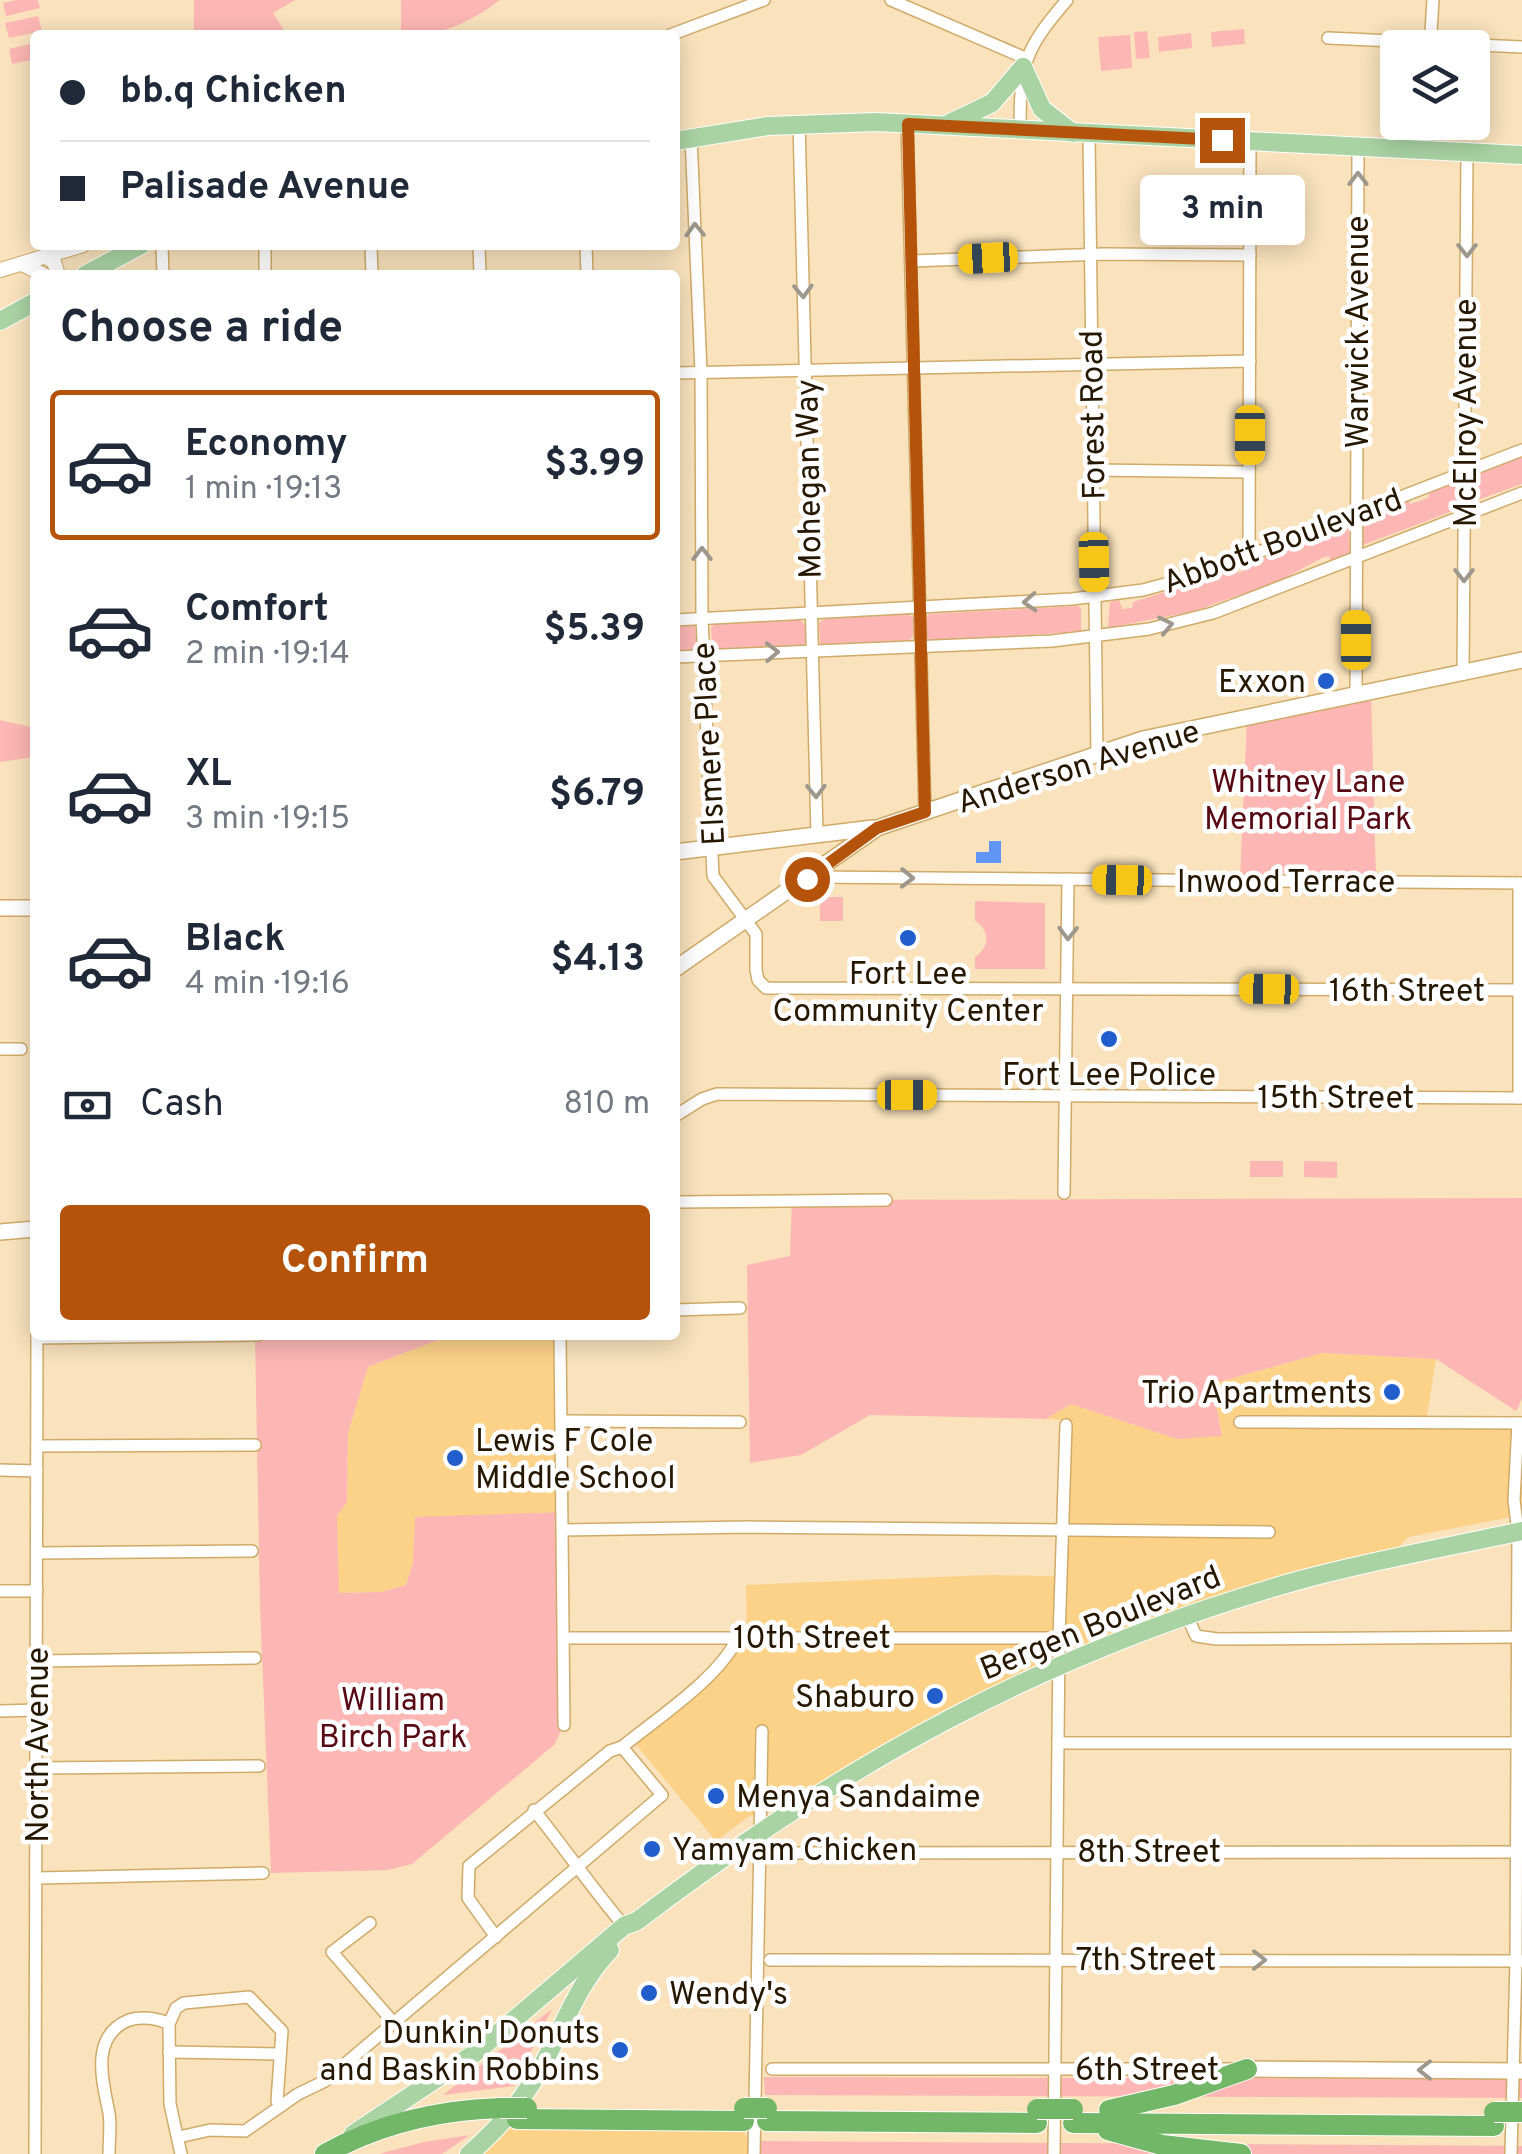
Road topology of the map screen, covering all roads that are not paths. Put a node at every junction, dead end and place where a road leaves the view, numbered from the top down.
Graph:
1 (764, 0) edge
2 (891, 0) edge
3 (1067, 0) edge
4 (1432, 0) edge
5 (1431, 30) edge
6 (680, 31) edge
7 (1328, 38) dead end
8 (1380, 42) edge
9 (1490, 47) edge
10 (1522, 48) edge
11 (1024, 62) junction
12 (798, 124) junction
13 (908, 124) junction
14 (944, 125) junction
15 (1020, 130) junction
16 (1081, 134) junction
17 (683, 139) edge
18 (1426, 140) edge
19 (1250, 142) junction
20 (1358, 147) junction
21 (1425, 150) junction
22 (1468, 152) junction
23 (1522, 155) edge
24 (68, 250) edge
25 (132, 250) edge
26 (1090, 254) junction
27 (1250, 255) junction
28 (46, 257) junction
29 (912, 261) junction
30 (24, 265) junction
31 (0, 270) edge
32 (34, 270) edge
33 (56, 270) edge
34 (94, 270) edge
35 (30, 305) edge
36 (0, 321) edge
37 (1250, 360) junction
38 (1092, 363) junction
39 (915, 366) junction
40 (806, 370) junction
41 (701, 372) junction
42 (680, 373) edge
43 (1522, 450) edge
44 (1093, 470) junction
45 (1249, 472) junction
46 (1465, 472) junction
47 (1522, 492) edge
48 (1357, 515) junction
49 (1464, 515) junction
50 (1249, 556) junction
51 (1357, 557) junction
52 (1095, 596) junction
53 (921, 608) junction
54 (812, 612) junction
55 (702, 619) junction
56 (680, 620) edge
57 (1095, 637) junction
58 (920, 646) junction
59 (813, 651) junction
60 (704, 655) junction
61 (680, 657) edge
62 (1522, 660) edge
63 (1464, 674) junction
64 (1356, 696) junction
65 (1097, 755) junction
66 (925, 812) junction
67 (877, 828) junction
68 (817, 834) junction
69 (712, 845) junction
70 (680, 853) edge
71 (680, 854) edge
72 (714, 876) junction
73 (810, 877) junction
74 (1068, 880) junction
75 (1521, 883) edge
76 (0, 908) edge
77 (30, 908) edge
78 (746, 920) junction
79 (680, 966) edge
80 (1067, 987) junction
81 (1520, 990) edge
82 (0, 1049) edge
83 (21, 1049) dead end
84 (1065, 1096) junction
85 (1520, 1098) edge
86 (680, 1113) edge
87 (1064, 1193) dead end
88 (886, 1200) dead end
89 (680, 1202) edge
90 (30, 1229) edge
91 (0, 1232) edge
92 (740, 1308) dead end
93 (680, 1310) edge
94 (37, 1340) edge
95 (560, 1340) edge
96 (562, 1421) junction
97 (740, 1422) dead end
98 (1240, 1422) dead end
99 (1520, 1423) edge
100 (1066, 1425) dead end
101 (255, 1445) dead end
102 (37, 1446) junction
103 (0, 1470) edge
104 (37, 1470) junction
105 (1064, 1528) junction
106 (564, 1530) junction
107 (1269, 1532) dead end
108 (1520, 1532) edge
109 (252, 1551) dead end
110 (37, 1553) junction
111 (0, 1591) edge
112 (37, 1591) junction
113 (1187, 1616) junction
114 (740, 1636) junction
115 (564, 1638) junction
116 (1059, 1638) junction
117 (1520, 1638) edge
118 (255, 1658) dead end
119 (38, 1661) junction
120 (1059, 1664) junction
121 (0, 1710) edge
122 (36, 1710) junction
123 (564, 1725) dead end
124 (762, 1732) dead end
125 (1058, 1743) junction
126 (1520, 1743) edge
127 (622, 1747) junction
128 (258, 1766) dead end
129 (36, 1768) junction
130 (534, 1810) junction
131 (759, 1831) junction
132 (1057, 1851) junction
133 (1519, 1852) edge
134 (776, 1853) dead end
135 (578, 1868) junction
136 (263, 1874) dead end
137 (37, 1878) junction
138 (370, 1922) dead end
139 (630, 1924) junction
140 (496, 1938) junction
141 (1056, 1958) junction
142 (770, 1960) dead end
143 (1519, 1961) edge
144 (393, 2022) junction
145 (168, 2024) junction
146 (169, 2052) junction
147 (278, 2054) junction
148 (772, 2069) dead end
149 (1246, 2069) junction
150 (1055, 2070) junction
151 (1517, 2071) edge
152 (281, 2106) junction
153 (1109, 2110) junction
154 (1522, 2112) edge
155 (509, 2114) junction
156 (1078, 2119) junction
157 (1494, 2119) junction
158 (1522, 2126) edge
159 (179, 2137) junction
160 (36, 2154) edge
161 (109, 2154) edge
162 (181, 2154) edge
163 (324, 2154) edge
164 (350, 2154) edge
165 (469, 2154) edge
166 (754, 2154) edge
167 (1054, 2154) edge
168 (1241, 2154) edge
169 (1511, 2154) edge

1 - 6 street
2 - 11 street
3 - 11 street
4 - 5 street
7 - 8 street
9 - 10 street
11 - 14 main road
11 - 15 street
11 - 16 main road
12 - 13 main road
12 - 17 main road
12 -> 40 street, Mohegan Way
13 - 14 main road
13 - 29 street
14 - 15 main road
15 - 16 main road
16 - 19 main road
16 - 26 street, Forest Road
41 -> 17 street, Elsmere Place
18 - 21 street
19 - 20 main road
19 - 27 street
20 - 21 main road
48 -> 20 street, Warwick Avenue
21 - 22 main road
22 - 23 main road
22 -> 46 street, McElroy Avenue
24 - 28 street
25 - 34 main road
26 - 27 street
26 - 29 street
26 - 38 street, Forest Road
27 - 37 street
28 - 30 street
28 - 33 street
29 - 39 street
30 - 31 street
30 - 32 street
35 - 36 main road
37 - 38 street
37 - 45 street
38 - 39 street
38 - 44 street, Forest Road
39 - 40 street
39 - 53 street
40 - 41 street
40 - 54 street, Mohegan Way
41 - 42 street
55 -> 41 street, Elsmere Place
43 - 46 street, Abbott Boulevard
44 - 45 street
44 - 52 street, Forest Road
45 - 50 street
46 - 48 street, Abbott Boulevard
46 - 49 street, McElroy Avenue
47 - 49 street, Abbott Boulevard
48 - 50 street, Abbott Boulevard
48 - 51 street, Warwick Avenue
49 - 51 street, Abbott Boulevard
49 -> 63 street, McElroy Avenue
50 - 52 street, Abbott Boulevard
57 -> 51 street, Abbott Boulevard
51 - 64 street, Warwick Avenue
52 -> 53 street, Abbott Boulevard
52 - 57 street, Forest Road
53 - 54 street, Abbott Boulevard
53 - 58 street
54 - 55 street, Abbott Boulevard
54 - 59 street, Mohegan Way
55 - 56 street, Abbott Boulevard
55 - 60 street, Elsmere Place
57 - 58 street, Abbott Boulevard
57 - 65 street, Forest Road
58 - 59 street, Abbott Boulevard
58 - 66 street
60 -> 59 street, Abbott Boulevard
59 -> 68 street, Mohegan Way
60 - 61 street, Abbott Boulevard
60 - 69 street, Elsmere Place
62 - 63 main road, Anderson Avenue
63 - 64 main road, Anderson Avenue
64 - 65 main road, Anderson Avenue
65 - 66 main road, Anderson Avenue
66 - 67 main road, Anderson Avenue
67 - 68 main road
67 - 73 main road, Anderson Avenue
68 - 69 main road
69 - 70 main road
69 - 72 street, Elsmere Place
71 - 72 street
72 - 78 street, Elsmere Place
73 -> 74 street, Inwood Terrace
73 - 78 main road, Anderson Avenue
74 - 75 street, Inwood Terrace
74 -> 80 street
75 - 81 street
76 - 77 main road
78 - 79 main road, Anderson Avenue
78 - 80 street, 16th Street
80 - 81 street, 16th Street
80 - 84 street
81 - 85 street
82 - 83 street
84 - 85 street, 15th Street
84 - 86 street, 15th Street
84 - 87 street
88 - 89 street
90 - 91 main road
92 - 93 street
94 - 102 street, North Avenue
95 - 96 street
96 - 97 street
96 - 106 street
98 - 99 street
99 - 108 street
100 - 105 street
101 - 102 street
102 - 104 street, North Avenue
103 - 104 street
104 - 110 street, North Avenue
105 - 106 street
105 - 107 street
105 - 116 street
106 - 115 street
108 - 113 main road, Bergen Boulevard
108 - 117 street
109 - 110 street
110 - 112 street, North Avenue
111 - 112 street
112 - 119 street, North Avenue
113 - 117 street
113 - 120 main road, Bergen Boulevard
114 - 115 street, 10th Street
114 - 116 street, 10th Street
114 - 127 street
115 - 123 street
116 - 120 street
117 - 126 street
118 - 119 street
119 - 122 street, North Avenue
120 - 125 street
120 - 131 main road, Bergen Boulevard
121 - 122 street
122 - 129 street, North Avenue
124 - 131 street
125 - 126 street
125 - 132 street
126 - 133 street
127 - 130 street
127 - 135 street
128 - 129 street
129 - 137 street, North Avenue
130 - 135 street
130 - 140 street
131 - 139 main road, Bergen Boulevard
131 - 166 street
132 - 133 street, 8th Street
132 - 134 street, 8th Street
132 - 141 street
133 - 143 street
135 - 139 street
135 - 140 street
136 - 137 street
137 - 160 street, North Avenue
138 - 144 street
139 - 163 main road, Bergen Boulevard
139 - 165 main road, Bergen Boulevard
140 - 144 street
141 - 142 street, 7th Street
141 -> 143 street, 7th Street
141 - 150 street
143 - 151 street
144 - 152 street
145 - 146 street
145 - 147 street
145 - 161 street
146 - 147 street
146 - 159 street
147 - 152 street
148 - 150 street, 6th Street
149 - 150 street, 6th Street
151 -> 149 main road, 6th Street
149 - 153 highway
150 - 167 street
151 - 169 street
152 - 159 street
153 - 156 highway
153 - 157 highway
154 - 157 highway, bridge
155 - 156 highway, bridge
155 - 163 highway
155 - 164 highway
156 - 157 highway
156 - 168 highway
157 - 158 highway
159 - 162 street

